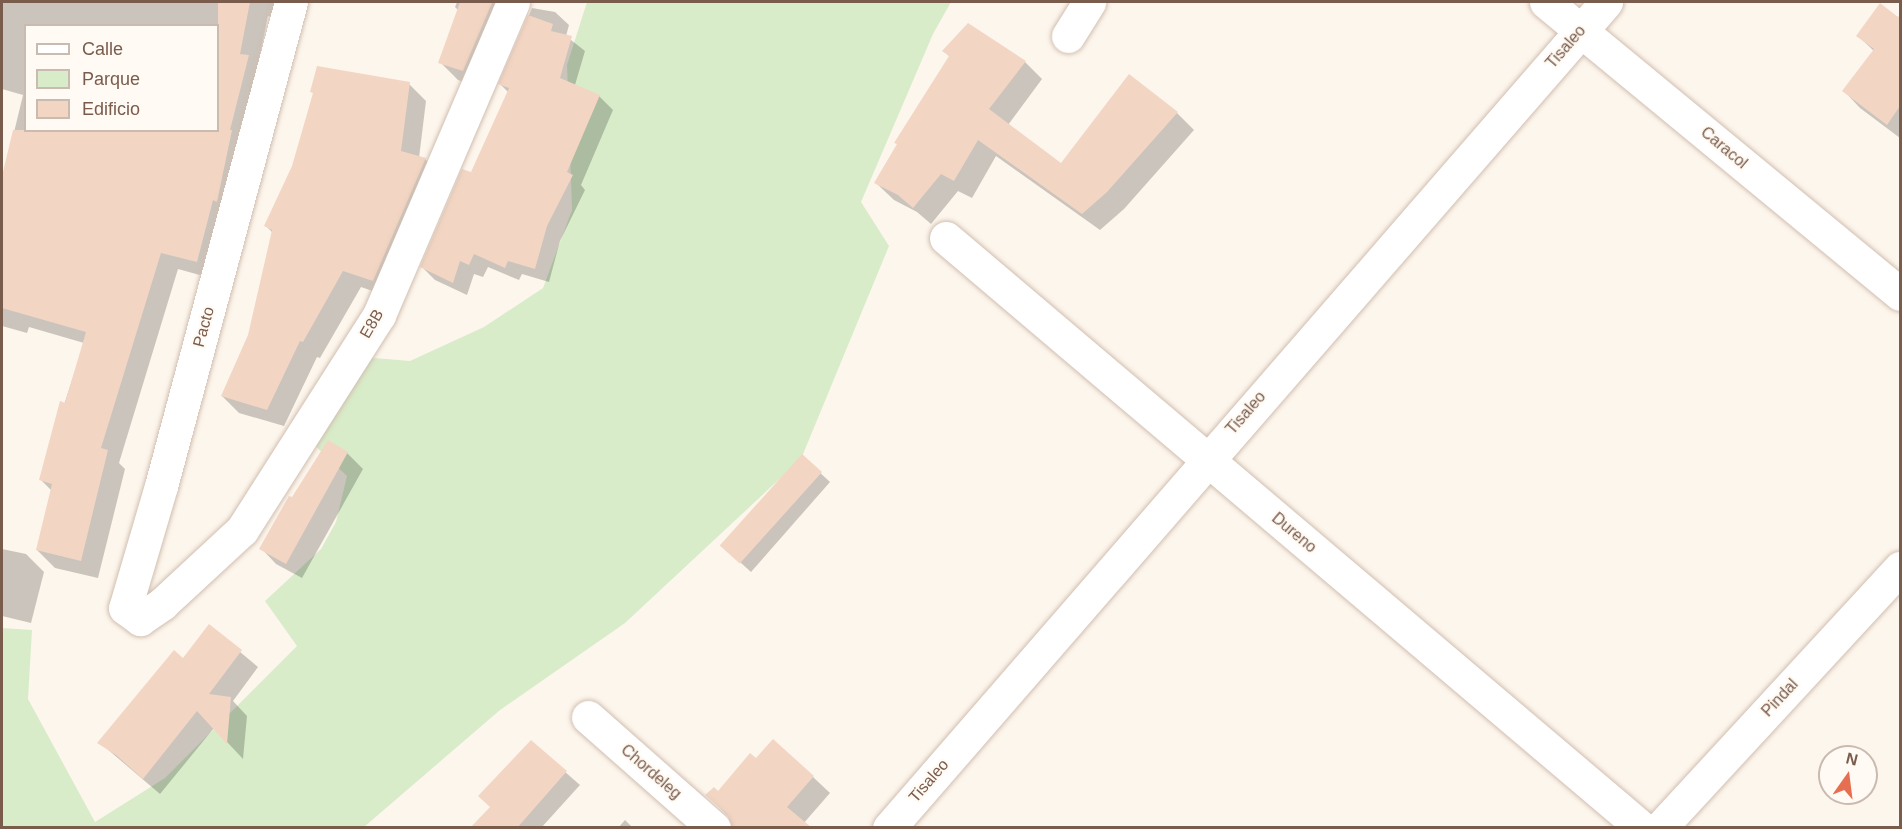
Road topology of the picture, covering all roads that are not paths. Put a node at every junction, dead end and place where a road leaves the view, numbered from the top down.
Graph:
1 (291, 2) edge
2 (513, 2) edge
3 (1089, 2) edge
4 (1546, 2) edge
5 (1606, 2) edge
6 (1581, 30) junction
7 (1068, 36) dead end
8 (946, 238) dead end
9 (1900, 294) edge
10 (1207, 459) junction
11 (1900, 567) edge
12 (162, 604) joint
13 (588, 717) dead end
14 (714, 828) edge
15 (889, 828) edge
16 (1642, 828) edge
17 (1660, 828) edge

1 - 12 street, Pacto
2 - 12 street, E8B
3 - 7 street
4 - 6 street, Caracol
5 - 6 street, Tisaleo
6 - 9 street, Caracol
6 - 10 street, Tisaleo
8 - 10 street, Dureno
10 - 15 street, Tisaleo
10 - 16 street, Dureno
11 - 17 street, Pindal
13 - 14 street, Chordeleg

